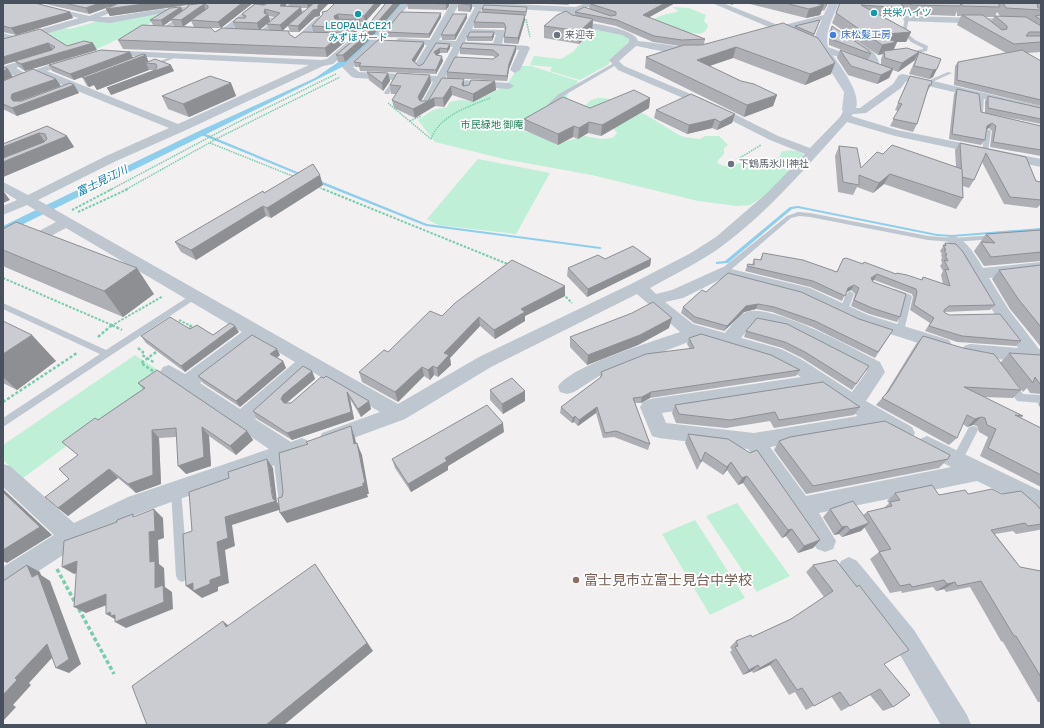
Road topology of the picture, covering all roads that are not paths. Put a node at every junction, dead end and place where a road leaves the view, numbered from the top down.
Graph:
1 (23, 3) edge
2 (131, 3) edge
3 (178, 3) edge
4 (241, 3) edge
5 (291, 3) edge
6 (406, 3) edge
7 (451, 3) edge
8 (456, 3) edge
9 (591, 3) edge
10 (716, 3) edge
11 (834, 3) edge
12 (879, 3) edge
13 (212, 4) edge
14 (478, 4) edge
15 (498, 4) edge
16 (72, 5) edge
17 (258, 7) edge
18 (315, 7) edge
19 (55, 10) junction
20 (581, 10) junction
21 (311, 11) junction
22 (112, 12) junction
23 (188, 12) edge
24 (399, 12) junction
25 (414, 13) edge
26 (446, 14) junction
27 (225, 15) edge
28 (477, 15) junction
29 (303, 17) edge
30 (91, 18) junction
31 (268, 18) edge
32 (827, 19) junction
33 (907, 19) junction
34 (319, 20) edge
35 (977, 20) junction
36 (371, 22) joint
37 (1021, 22) edge
38 (264, 24) edge
39 (272, 24) junction
40 (280, 24) edge
41 (347, 24) edge
42 (779, 29) junction
43 (988, 29) edge
44 (177, 30) edge
45 (466, 31) junction
46 (160, 32) joint
47 (209, 32) edge
48 (223, 33) junction
49 (238, 33) edge
50 (275, 35) edge
51 (758, 35) edge
52 (793, 35) edge
53 (842, 35) edge
54 (257, 36) joint
55 (289, 36) edge
56 (302, 36) junction
57 (318, 37) edge
58 (8, 38) edge
59 (341, 38) edge
60 (357, 39) junction
61 (384, 41) junction
62 (3, 43) edge
63 (432, 43) junction
64 (634, 43) junction
65 (143, 45) edge
66 (459, 45) junction
67 (184, 46) edge
68 (819, 46) junction
69 (497, 47) junction
70 (245, 49) edge
71 (125, 50) junction
72 (704, 50) edge
73 (64, 51) edge
74 (159, 54) junction
75 (340, 54) junction
76 (50, 55) edge
77 (103, 55) edge
78 (175, 55) junction
79 (900, 55) edge
80 (194, 56) junction
81 (424, 57) junction
82 (234, 58) junction
83 (451, 58) junction
84 (465, 59) edge
85 (493, 60) edge
86 (322, 63) junction
87 (132, 64) edge
88 (616, 64) junction
89 (880, 65) junction
90 (419, 66) edge
91 (515, 70) dead end
92 (38, 71) junction
93 (69, 72) edge
94 (488, 72) edge
95 (148, 73) edge
96 (950, 73) dead end
97 (24, 77) junction
98 (55, 77) junction
99 (397, 77) junction
100 (902, 77) junction
101 (439, 80) junction
102 (928, 82) junction
103 (483, 84) junction
104 (3, 86) edge
105 (74, 86) junction
106 (508, 86) dead end
107 (92, 89) junction
108 (112, 90) edge
109 (59, 91) edge
110 (387, 93) dead end
111 (981, 95) junction
112 (3, 96) edge
113 (425, 106) edge
114 (1041, 108) edge
115 (847, 114) junction
116 (540, 116) edge
117 (988, 116) edge
118 (180, 129) junction
119 (988, 131) edge
120 (985, 151) junction
121 (813, 153) junction
122 (1041, 163) edge
123 (3, 186) edge
124 (30, 201) junction
125 (3, 210) edge
126 (61, 219) junction
127 (1000, 237) edge
128 (953, 240) junction
129 (3, 256) edge
130 (1041, 267) edge
131 (722, 272) junction
132 (978, 274) junction
133 (639, 287) junction
134 (887, 289) edge
135 (850, 294) dead end
136 (194, 296) junction
137 (653, 300) junction
138 (3, 306) edge
139 (844, 310) junction
140 (255, 331) junction
141 (900, 331) junction
142 (697, 332) junction
143 (728, 341) junction
144 (107, 354) junction
145 (1038, 356) edge
146 (308, 361) junction
147 (163, 373) edge
148 (1006, 379) edge
149 (822, 381) junction
150 (186, 383) junction
151 (567, 388) dead end
152 (1041, 399) edge
153 (855, 403) junction
154 (398, 413) junction
155 (240, 420) junction
156 (880, 420) junction
157 (3, 423) edge
158 (972, 430) dead end
159 (754, 441) junction
160 (283, 453) junction
161 (957, 460) junction
162 (979, 471) junction
163 (6, 480) edge
164 (176, 490) junction
165 (1041, 502) edge
166 (284, 503) edge
167 (801, 507) junction
168 (72, 536) junction
169 (825, 541) dead end
170 (849, 569) dead end
171 (182, 576) dead end
172 (3, 581) edge
173 (957, 725) edge

1 - 19 street
2 - 22 street
3 - 22 street
4 - 13 street
4 - 27 street
5 - 21 lane
6 - 24 street
7 - 8 street
8 - 14 street
8 - 26 street
9 - 20 street
10 - 42 street
11 - 32 street
12 - 33 lane
13 - 30 street
14 - 15 street
14 - 28 street
15 - 20 street
16 - 19 street
17 - 48 street
18 - 21 lane
19 - 30 street
20 - 64 street
21 - 29 lane
22 - 30 street
23 - 46 lane
24 - 25 street
24 - 61 street
26 - 28 street
26 - 63 street
28 - 45 street
30 - 58 street
31 - 39 lane
32 - 42 street
32 - 68 street
33 - 35 street
33 - 79 lane
34 - 56 street
35 - 37 street
35 - 43 lane
36 - 41 lane
36 - 60 street
38 - 39 lane
39 - 40 lane
39 - 54 lane
42 - 51 street
42 - 52 street
44 - 46 street
45 - 66 street
45 - 69 street
47 - 48 street
48 - 49 street
48 - 80 street
50 - 54 street
53 - 89 street
55 - 56 street
56 - 57 street
56 - 75 street
58 - 62 street
59 - 60 street
60 - 75 street
61 - 63 street
61 - 99 street
63 - 66 street
63 - 81 street
64 - 72 street
64 - 88 street
65 - 71 street
66 - 69 street
66 - 83 street
67 - 78 street
68 - 89 street
68 - 115 street
69 - 85 street
69 - 91 street
70 - 82 street
71 - 74 street
71 - 77 street
73 - 92 street
74 - 78 street
74 - 87 street
75 - 86 street
76 - 97 street
78 - 80 street
78 - 95 lane
80 - 82 street
81 - 83 street
81 - 90 street
82 - 86 street
83 - 84 street
83 - 101 street
86 - 118 street
88 - 116 lane
88 - 121 street
89 - 100 street
92 - 97 street
92 - 98 street
93 - 98 street
94 - 103 street
96 - 102 lane
97 - 104 street
98 - 105 street
98 - 112 street
99 - 101 street
99 - 110 lane
100 - 102 street
100 - 115 street
101 - 103 street
101 - 113 street
102 - 111 street
103 - 106 street
105 - 107 street
105 - 109 street
107 - 108 street
107 - 118 street
111 - 114 street
111 - 117 lane
115 - 120 street
115 - 121 street
118 - 124 street
119 - 120 lane
120 - 122 street
121 - 133 street
123 - 124 street
124 - 125 street
124 - 126 street
126 - 129 street
126 - 136 street
127 - 128 lane
128 - 131 lane
128 - 132 street
130 - 132 street
131 - 137 street
131 - 139 street
132 - 145 street
133 - 137 street
133 - 154 street
134 - 141 lane
135 - 139 lane
136 - 140 street
136 - 144 lane
137 - 142 street
138 - 144 lane
139 - 141 street
140 - 146 street
140 - 150 street
141 - 145 street
142 - 143 street
142 - 151 street
143 - 149 street
143 - 153 street
144 - 157 lane
146 - 154 street
146 - 155 street
147 - 150 street
148 - 152 lane
149 - 153 street
149 - 159 street
150 - 155 street
153 - 156 street
154 - 160 street
155 - 160 street
156 - 159 street
156 - 161 street
158 - 161 lane
159 - 167 street
160 - 164 street
160 - 166 lane
161 - 162 street
162 - 165 street
162 - 167 street
163 - 168 street
164 - 168 street
164 - 171 lane
167 - 169 street
168 - 172 street
170 - 173 street

